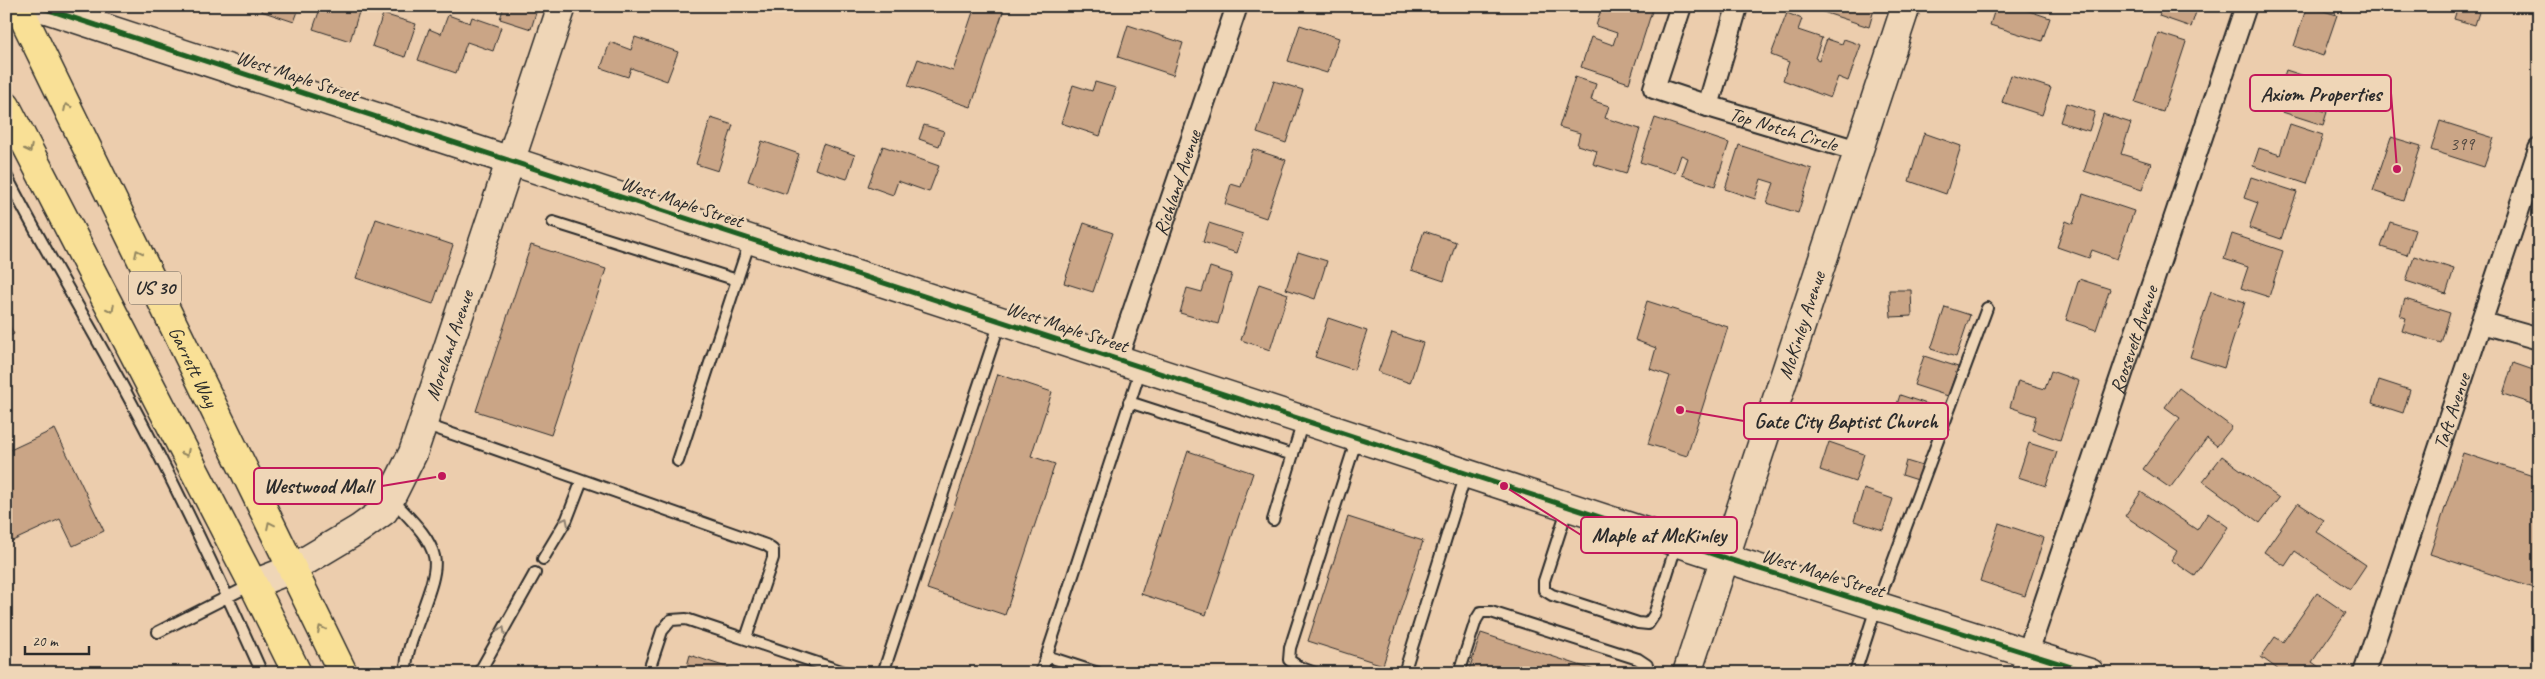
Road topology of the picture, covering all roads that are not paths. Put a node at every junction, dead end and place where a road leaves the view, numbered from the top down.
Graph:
1 (18, 6) edge
2 (37, 6) edge
3 (562, 6) edge
4 (1236, 6) edge
5 (1681, 6) edge
6 (1735, 6) edge
7 (1906, 6) edge
8 (2246, 6) edge
9 (78, 14) edge
10 (6, 106) edge
11 (1708, 106) junction
12 (2539, 149) edge
13 (1858, 151) junction
14 (510, 162) junction
15 (6, 175) edge
16 (553, 222) dead end
17 (750, 240) junction
18 (737, 280) junction
19 (1987, 308) dead end
20 (1000, 321) junction
21 (2482, 323) junction
22 (2539, 339) edge
23 (1129, 363) junction
24 (1129, 402) junction
25 (1303, 420) junction
26 (423, 424) junction
27 (1357, 437) junction
28 (1293, 455) junction
29 (678, 461) dead end
30 (1466, 473) junction
31 (582, 480) junction
32 (391, 497) junction
33 (1568, 506) junction
34 (1273, 520) dead end
35 (1678, 542) junction
36 (1725, 558) junction
37 (543, 559) dead end
38 (292, 569) junction
39 (535, 573) dead end
40 (253, 584) junction
41 (228, 596) junction
42 (1877, 605) junction
43 (158, 632) dead end
44 (746, 638) junction
45 (1046, 656) junction
46 (2024, 663) edge
47 (262, 673) edge
48 (297, 673) edge
49 (343, 673) edge
50 (406, 673) edge
51 (479, 673) edge
52 (648, 673) edge
53 (847, 673) edge
54 (882, 673) edge
55 (1041, 673) edge
56 (1098, 673) edge
57 (1315, 673) edge
58 (1404, 673) edge
59 (1459, 673) edge
60 (1648, 673) edge
61 (1687, 673) edge
62 (1855, 673) edge
63 (2090, 673) edge
64 (2364, 673) edge

38 -> 1 main road, Garrett Way / US 30
2 - 9 street, West Maple Street
3 - 14 street, Moreland Avenue
4 - 23 street, Richland Avenue
5 - 11 street, Top Notch Circle
6 - 11 street, Top Notch Circle
7 - 13 street, McKinley Avenue
8 - 46 street, Roosevelt Avenue
9 - 14 street, West Maple Street
10 -> 40 main road, US 30
11 - 13 street, Top Notch Circle
12 - 21 street, Taft Avenue
13 - 36 street, McKinley Avenue
14 - 17 street, West Maple Street
14 - 26 street, Moreland Avenue
15 - 41 lane
16 - 18 lane
17 - 18 lane
17 - 20 street, West Maple Street
18 - 29 lane
19 - 42 lane
20 - 23 street, West Maple Street
20 - 54 lane
21 - 22 street
21 - 64 street, Taft Avenue
23 - 24 lane
23 - 25 street, West Maple Street
24 - 28 lane
24 - 45 lane
25 - 27 street, West Maple Street
25 - 28 lane
26 - 31 lane
26 - 32 street, Moreland Avenue
27 - 30 street, West Maple Street
27 - 57 lane
28 - 34 lane
30 - 33 street, West Maple Street
30 - 58 lane
37 -> 31 lane
31 - 44 lane
32 - 38 street, Moreland Avenue
32 - 50 lane
33 - 35 street, West Maple Street
33 - 35 lane
35 - 36 street, West Maple Street
36 - 42 street, West Maple Street
36 - 61 street, McKinley Avenue
38 - 40 street, Moreland Avenue
49 -> 38 main road, Garrett Way / US 30
51 -> 39 lane
40 - 41 lane, Moreland Avenue
40 - 48 main road, US 30
41 - 43 lane, Moreland Avenue
41 - 47 lane
42 - 46 street, West Maple Street
42 - 62 lane
44 - 52 lane
44 - 53 lane
45 - 55 lane
45 - 56 lane
46 - 63 street, West Maple Street
59 - 60 lane

